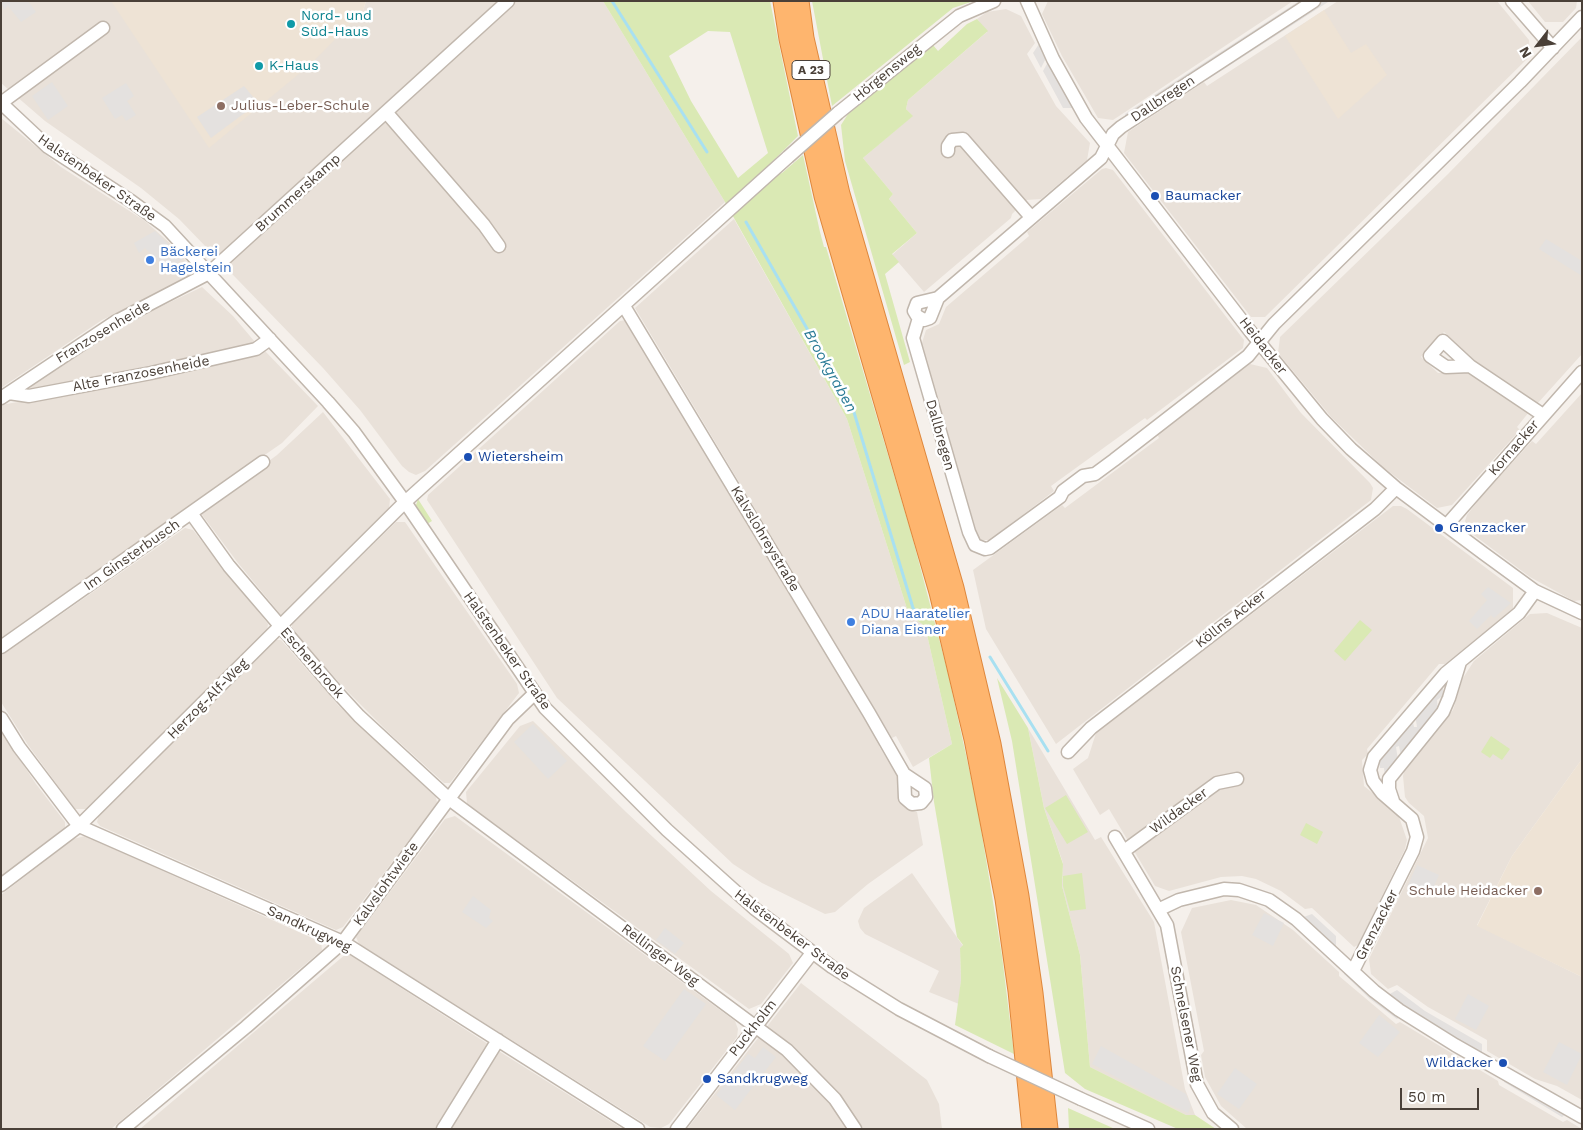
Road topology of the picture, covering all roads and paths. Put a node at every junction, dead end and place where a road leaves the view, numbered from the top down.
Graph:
1 (508, 1) edge
2 (783, 1) edge
3 (799, 1) edge
4 (1026, 1) edge
5 (1314, 1) edge
6 (1512, 1) edge
7 (989, 2) edge
8 (1582, 17) edge
9 (103, 28) dead end
10 (1553, 48) junction
11 (1, 103) edge
12 (386, 112) junction
13 (1107, 146) junction
14 (948, 151) dead end
15 (1031, 217) junction
16 (499, 246) dead end
17 (209, 273) junction
18 (624, 306) junction
19 (270, 339) junction
20 (1259, 342) junction
21 (1470, 366) dead end
22 (1582, 372) edge
23 (5, 395) edge
24 (1543, 415) junction
25 (263, 462) dead end
26 (1396, 488) junction
27 (405, 502) junction
28 (191, 513) junction
29 (1446, 526) junction
30 (1535, 591) junction
31 (1582, 613) edge
32 (281, 627) junction
33 (1, 647) edge
34 (1460, 662) junction
35 (534, 694) junction
36 (1, 718) edge
37 (1068, 752) dead end
38 (904, 774) dead end
39 (1237, 779) dead end
40 (449, 799) junction
41 (1394, 801) junction
42 (79, 826) junction
43 (1115, 836) dead end
44 (1124, 851) junction
45 (1, 885) edge
46 (1160, 909) junction
47 (343, 942) junction
48 (812, 953) junction
49 (1353, 971) junction
50 (756, 1025) junction
51 (498, 1040) junction
52 (1582, 1118) edge
53 (123, 1129) edge
54 (442, 1129) edge
55 (638, 1129) edge
56 (678, 1129) edge
57 (855, 1129) edge
58 (1032, 1129) edge
59 (1048, 1129) edge
60 (1148, 1129) edge
61 (1232, 1129) edge

1 - 12 street, Brummerskamp
2 - 58 highway, A 23
3 - 59 highway, A 23
4 - 13 street, Heidacker
5 - 13 street, Dallbregen
6 - 10 street
7 - 18 street, Hörgensweg, bridge
8 - 10 street
9 - 11 street, Halstenbeker Straße
10 - 20 street
11 - 17 street, Halstenbeker Straße
12 - 16 street
12 - 17 street, Brummerskamp
13 - 15 street, Dallbregen
13 - 20 street, Heidacker
14 - 15 street
15 - 20 street, Dallbregen
17 - 19 street, Halstenbeker Straße
17 - 23 street, Franzosenheide
18 - 27 street
18 - 38 street, Kalvslohreystraße
19 - 23 street, Alte Franzosenheide
19 - 27 street, Halstenbeker Straße
20 - 26 street, Heidacker
21 - 24 street
22 - 24 street, Kornacker
24 - 29 street, Kornacker
25 - 28 street, Im Ginsterbusch
26 - 29 street, Heidacker
26 - 37 street, Köllns Acker
27 - 32 street, Herzog-Alf-Weg
27 - 35 street, Halstenbeker Straße
28 - 32 street, Eschenbrook
28 - 33 street, Im Ginsterbusch
29 - 30 street, Heidacker
30 - 31 street, Heidacker
30 - 34 street, Grenzacker
32 - 40 street, Eschenbrook
32 - 42 street, Herzog-Alf-Weg
34 - 41 street
34 - 41 street, Grenzacker
35 - 40 street, Kalvslohtwiete
35 - 48 street, Halstenbeker Straße
36 - 42 street, Sandkrugweg
39 - 44 street, Wildacker
40 - 47 street, Kalvslohtwiete
40 - 50 street, Rellinger Weg
41 - 49 street, Grenzacker
42 - 45 street, Herzog-Alf-Weg
42 - 47 street, Sandkrugweg
43 - 44 street
44 - 46 street
46 - 49 street
46 - 61 street, Schnelsener Weg
47 - 51 street, Sandkrugweg
47 - 53 street, Kalvslohtwiete
48 - 50 street, Puckholm
48 - 60 street, Halstenbeker Straße, bridge
49 - 52 street
50 - 56 street, Puckholm
50 - 57 street, Rellinger Weg
51 - 54 street
51 - 55 street, Sandkrugweg

